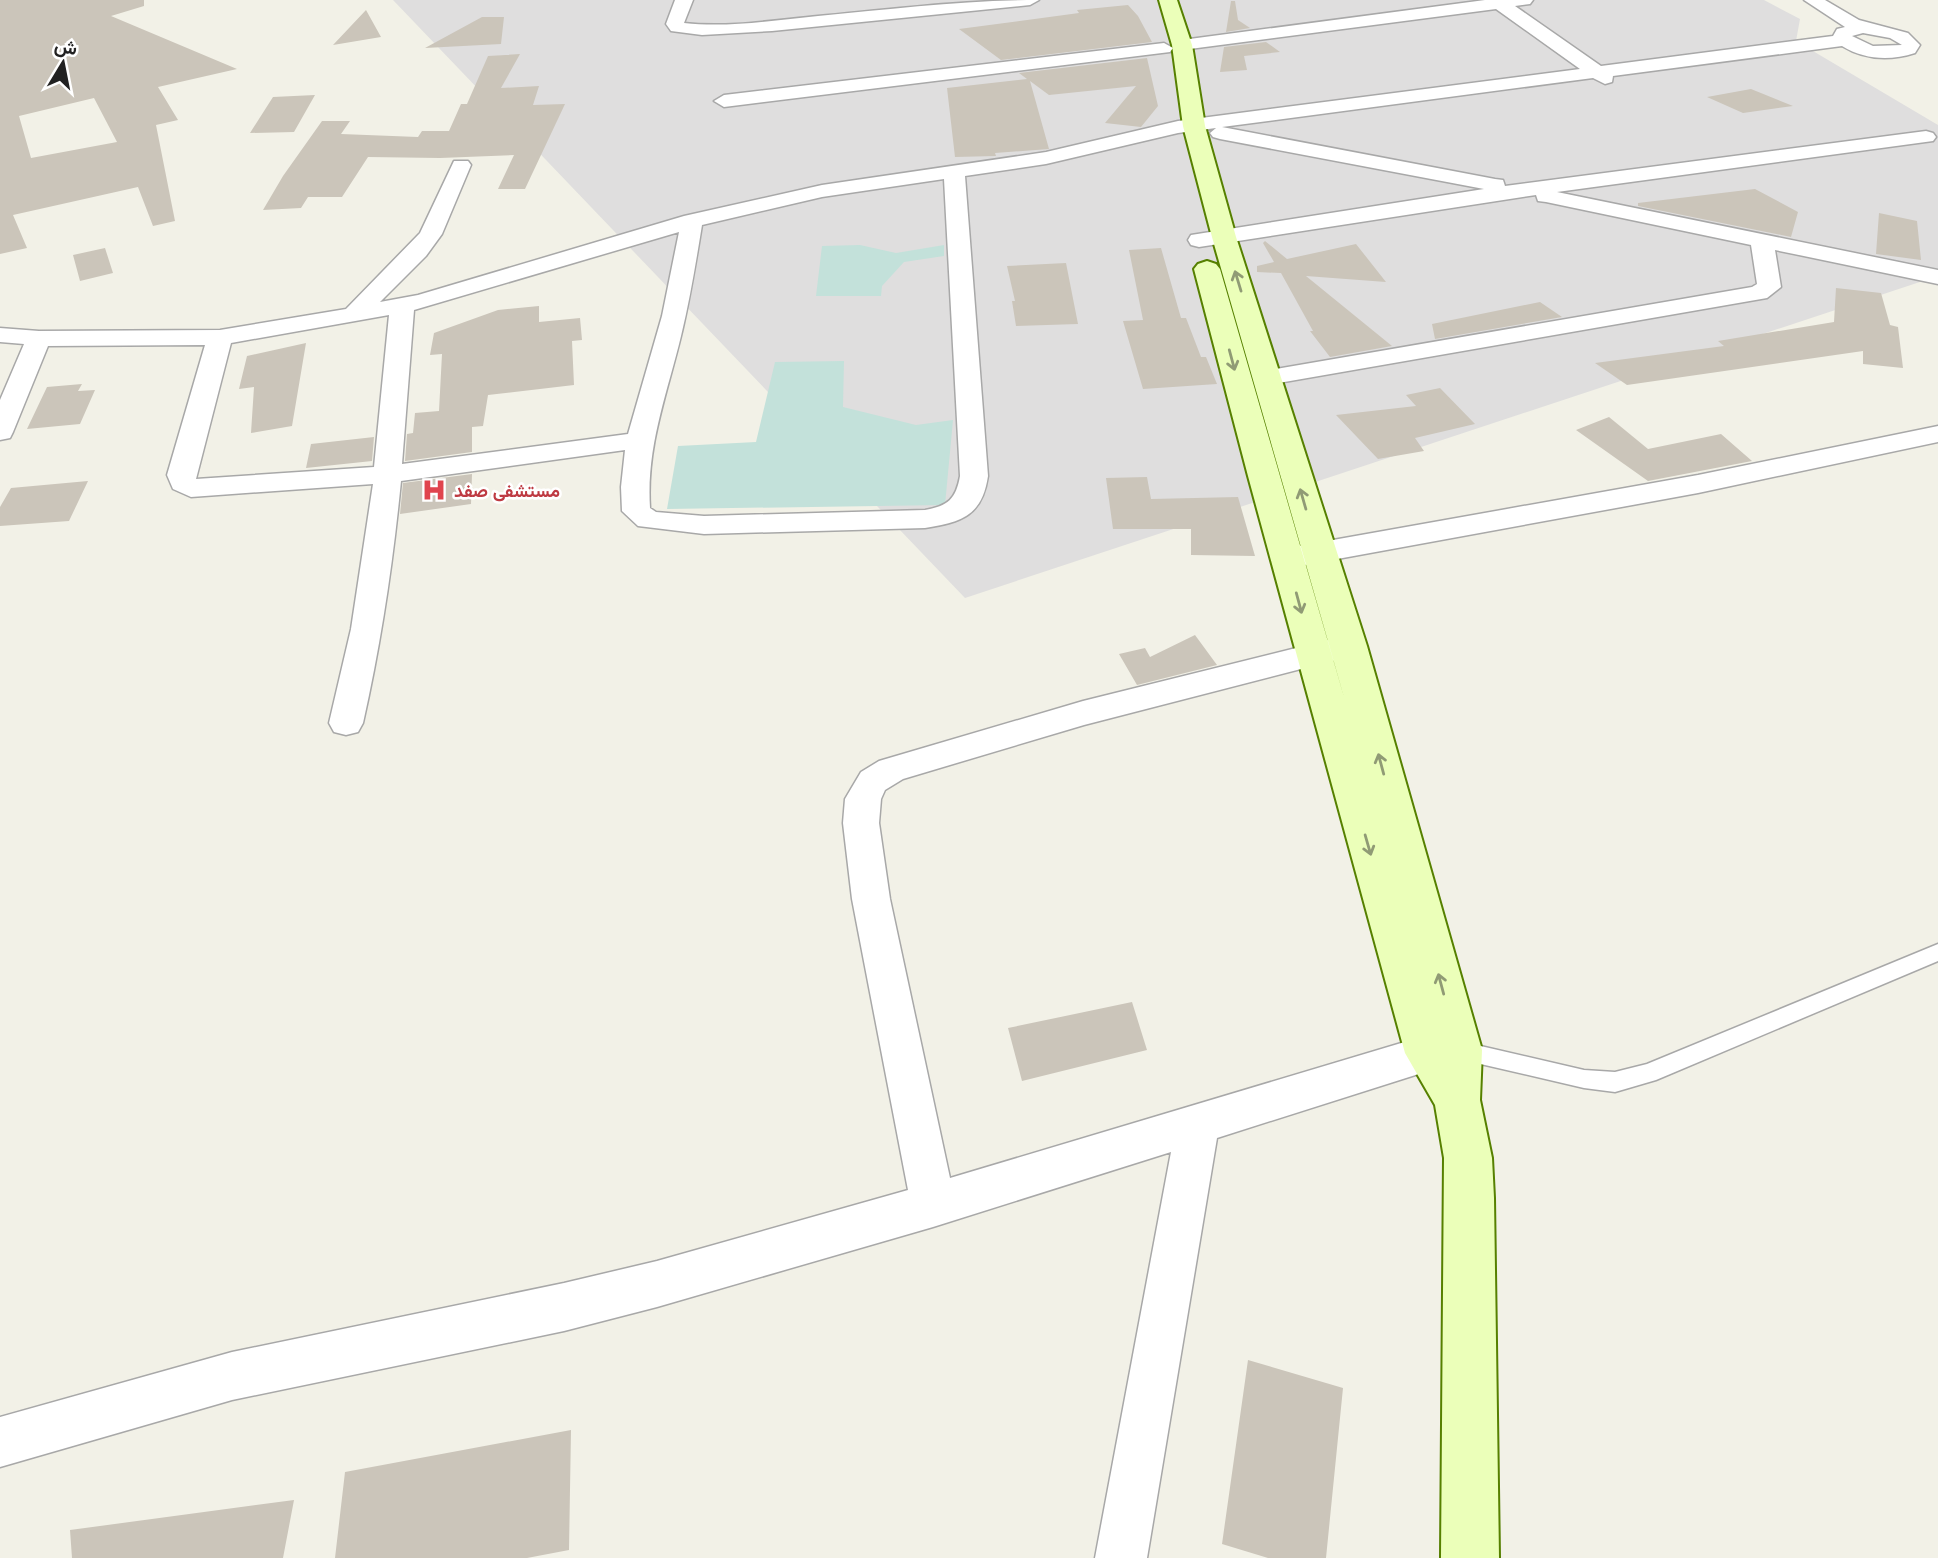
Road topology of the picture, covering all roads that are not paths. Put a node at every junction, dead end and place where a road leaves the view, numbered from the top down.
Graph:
1 (684, 0) edge
2 (1030, 0) edge
3 (1152, 0) edge
4 (1168, 0) edge
5 (1524, 0) edge
6 (1792, 0) edge
7 (1812, 0) edge
8 (1497, 1) edge
9 (1877, 10) dead end
10 (1859, 35) junction
11 (1909, 45) junction
12 (1173, 46) junction
13 (1928, 47) dead end
14 (1602, 76) junction
15 (724, 100) dead end
16 (1194, 132) junction
17 (1926, 137) dead end
18 (461, 165) dead end
19 (954, 172) junction
20 (1522, 190) junction
21 (692, 221) junction
22 (1212, 238) junction
23 (1762, 241) junction
24 (1938, 277) edge
25 (402, 306) junction
26 (353, 315) junction
27 (0, 335) edge
28 (220, 337) junction
29 (39, 338) junction
30 (1266, 377) junction
31 (0, 432) edge
32 (1938, 434) edge
33 (641, 440) junction
34 (388, 474) junction
35 (1303, 556) junction
36 (1349, 646) junction
37 (1313, 653) junction
38 (345, 723) dead end
39 (1938, 952) edge
40 (1444, 1051) junction
41 (1198, 1123) junction
42 (933, 1205) junction
43 (0, 1442) edge
44 (1121, 1558) edge
45 (1470, 1558) edge

1 - 2 street
3 - 12 main road
4 - 12 main road
5 - 8 street
6 - 10 street
7 - 10 street
8 - 12 street
8 - 14 street
9 - 10 street
10 - 11 street
10 - 11 street
10 - 14 street
11 - 13 street
12 - 15 street
12 - 16 main road
14 - 16 street
14 - 16 street
16 - 19 street
16 - 20 street
16 - 22 main road
17 - 20 street
18 - 26 street
19 - 21 street
19 - 33 street
20 - 22 street
20 - 23 street
21 - 25 street
21 - 33 street
30 -> 22 main road
22 -> 35 main road
23 - 24 street
23 - 30 street
25 - 26 street
25 - 34 street
26 - 28 street
27 - 29 street
28 - 29 street
28 - 34 street
29 - 31 street
35 -> 30 main road
32 - 35 street
33 - 34 street
34 - 38 street
35 - 36 main road
35 -> 37 main road
36 - 37 street
40 -> 36 main road
37 -> 40 main road
37 - 42 street
39 - 40 lane
40 - 41 street
40 - 45 main road
41 - 42 street
41 - 44 street
42 - 43 street

